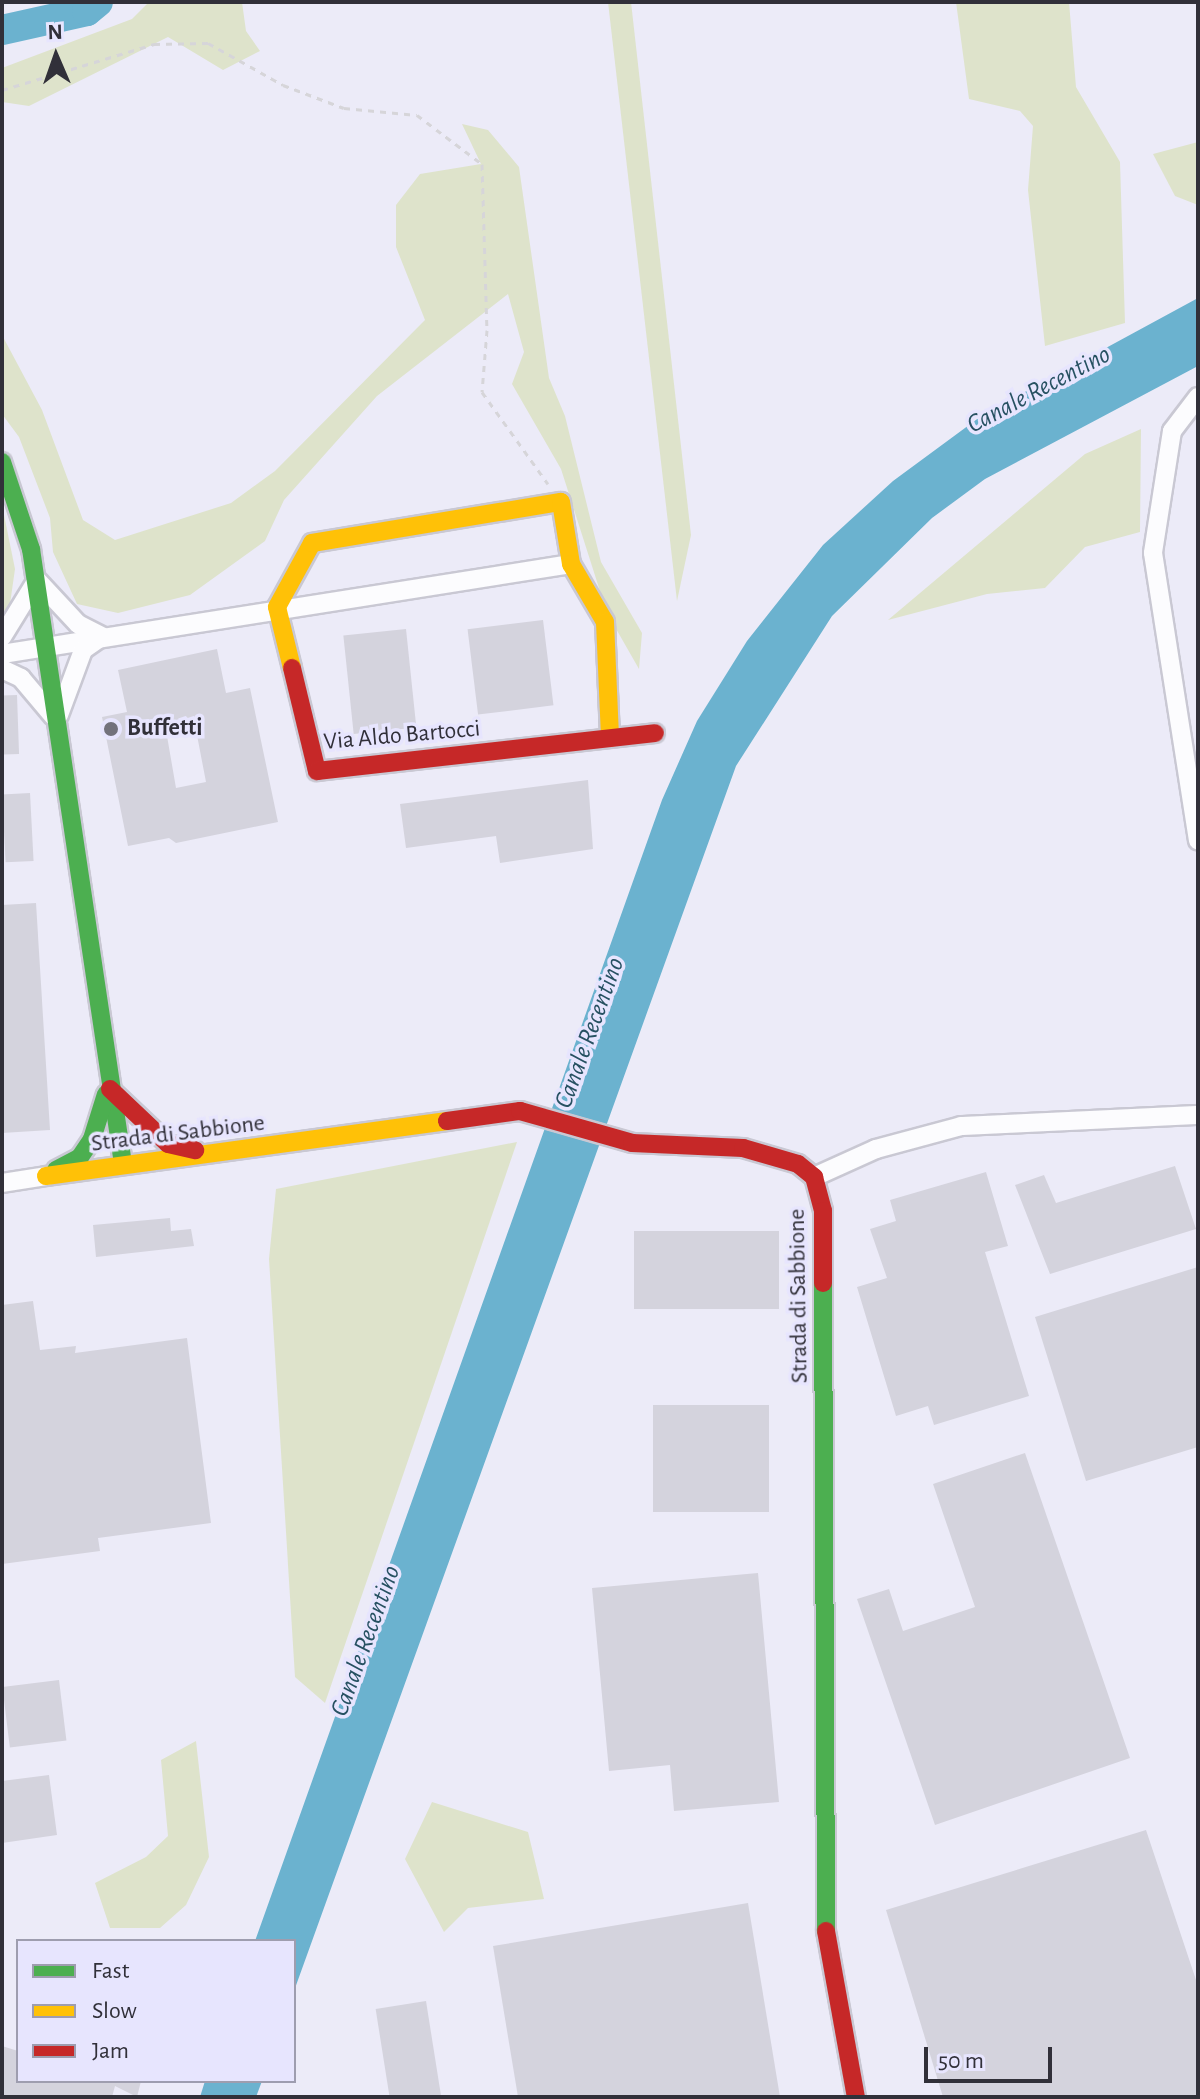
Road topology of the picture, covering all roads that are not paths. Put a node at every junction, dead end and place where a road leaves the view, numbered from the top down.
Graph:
1 (1198, 397) edge
2 (2, 462) edge
3 (571, 564) junction
4 (36, 579) junction
5 (277, 607) junction
6 (102, 636) junction
7 (2, 637) edge
8 (47, 647) junction
9 (2, 654) edge
10 (2, 669) edge
11 (57, 722) junction
12 (655, 733) dead end
13 (610, 738) junction
14 (1198, 841) edge
15 (107, 1086) junction
16 (1198, 1115) edge
17 (216, 1154) junction
18 (123, 1164) junction
19 (46, 1176) junction
20 (814, 1177) junction
21 (2, 1183) edge
22 (856, 2097) edge

1 - 14 street
2 - 4 main road
3 - 5 street
3 - 5 main road
3 - 13 main road
4 - 6 street
4 - 7 street
4 - 8 main road
5 - 6 street
5 - 13 main road, Via Aldo Bartocci
6 - 8 street
6 - 11 street
8 - 9 street
8 - 11 main road
10 - 11 street
11 - 15 main road
12 - 13 main road, Via Aldo Bartocci
15 - 17 main road
15 - 18 main road
15 - 19 main road
16 - 20 street
17 - 18 main road, Strada di Sabbione
17 - 20 main road, Strada di Sabbione
18 - 19 main road, Strada di Sabbione
19 - 21 street, Strada di Sabbione
20 - 22 main road, Strada di Sabbione

